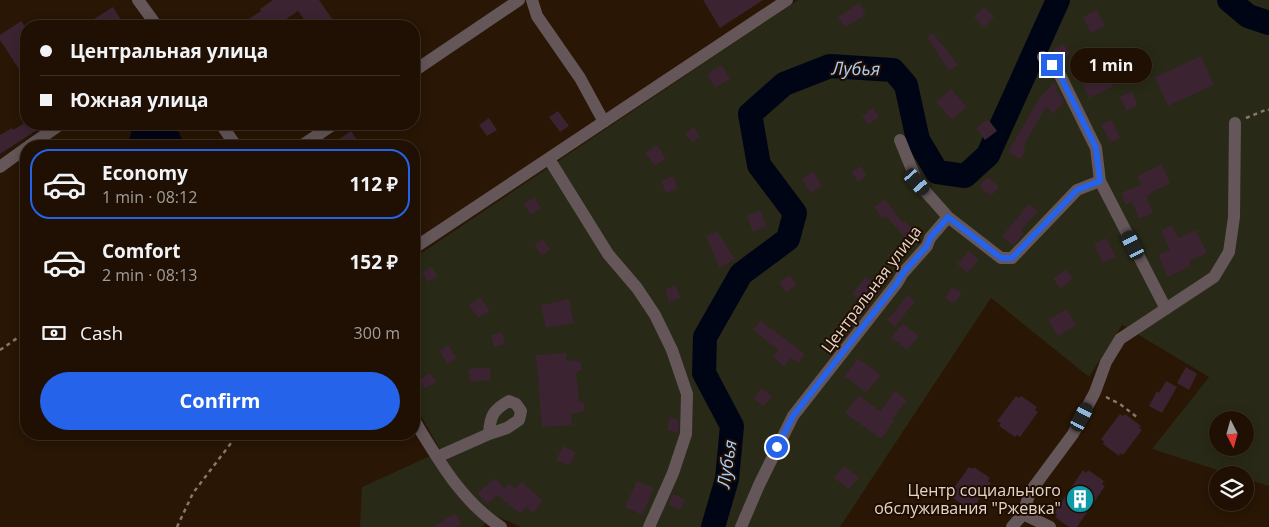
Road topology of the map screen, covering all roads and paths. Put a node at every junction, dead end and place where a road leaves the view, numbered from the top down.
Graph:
1 (138, 0) edge
2 (520, 0) edge
3 (532, 0) edge
4 (787, 0) edge
5 (153, 20) edge
6 (1044, 57) dead end
7 (420, 67) edge
8 (1269, 110) edge
9 (604, 122) junction
10 (1235, 123) joint
11 (52, 130) edge
12 (325, 130) edge
13 (38, 140) edge
14 (310, 140) edge
15 (900, 140) dead end
16 (20, 153) edge
17 (549, 159) junction
18 (0, 167) edge
19 (1100, 181) junction
20 (948, 217) junction
21 (420, 244) edge
22 (1166, 309) junction
23 (20, 336) edge
24 (0, 350) edge
25 (1095, 392) junction
26 (1138, 418) dead end
27 (420, 430) edge
28 (489, 434) dead end
29 (233, 440) edge
30 (437, 457) junction
31 (1023, 514) junction
32 (177, 527) edge
33 (501, 527) edge
34 (648, 527) edge
35 (741, 527) edge
36 (1012, 527) edge
37 (1050, 527) edge

1 - 5 street
2 - 7 street
3 - 9 street
4 - 9 street
6 - 19 street
8 - 10 path
9 - 17 street
10 - 22 street
11 - 13 street
12 - 14 street
15 - 20 street
16 - 18 street
17 - 21 street
17 - 34 street
19 - 20 street
19 - 22 street
20 - 35 street, Центральная улица
22 - 25 street
23 - 24 path
25 - 26 path
25 - 31 street
27 - 30 street
28 - 30 street
29 - 32 path
30 - 33 street
31 - 36 street
31 - 37 street

